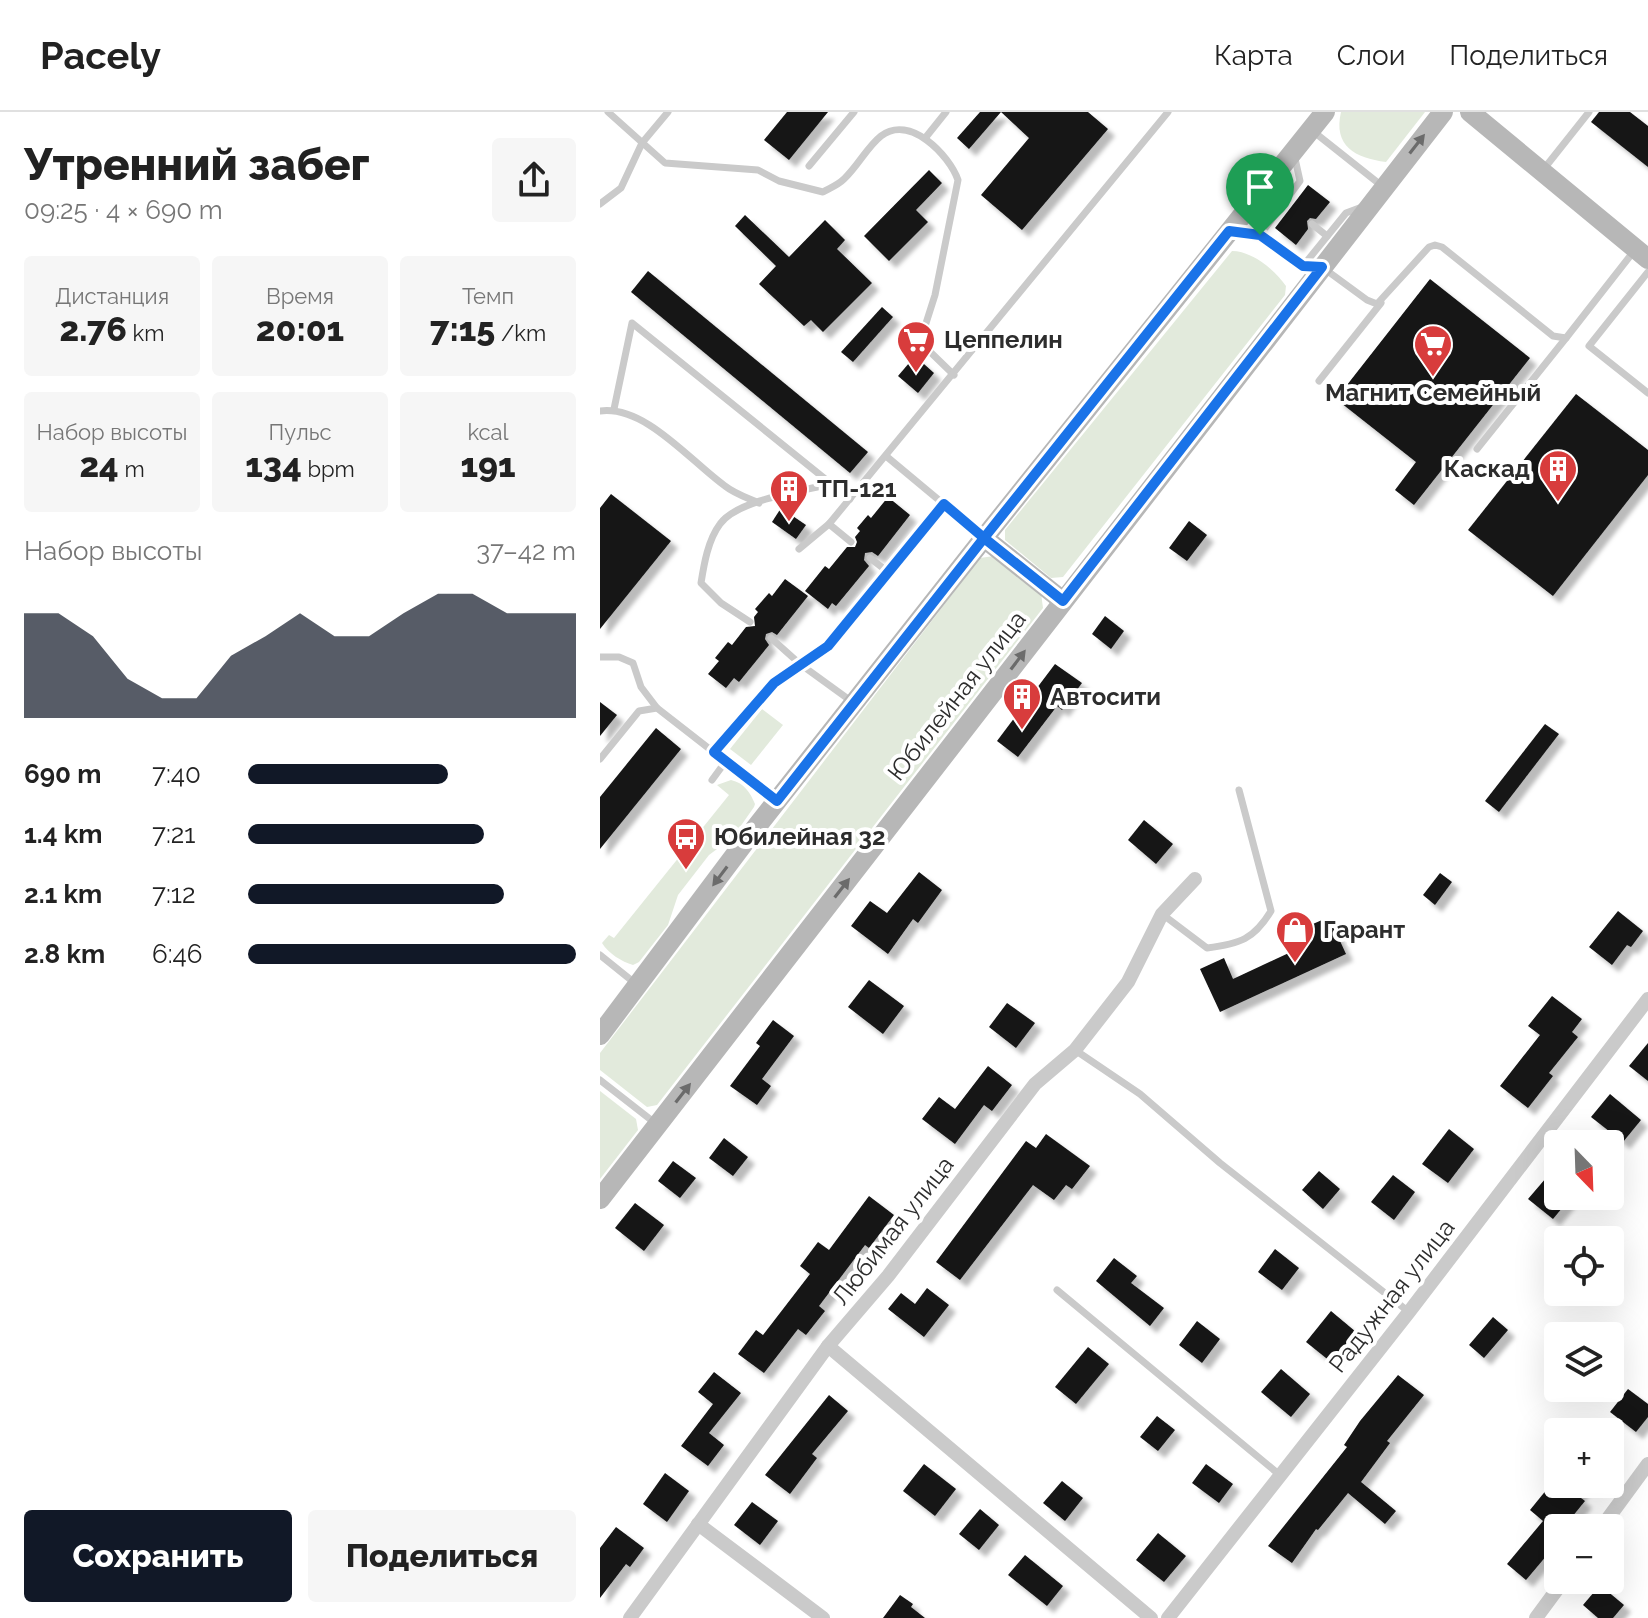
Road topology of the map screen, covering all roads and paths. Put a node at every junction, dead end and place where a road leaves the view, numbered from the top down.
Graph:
1 (608, 112) edge
2 (668, 112) edge
3 (854, 112) edge
4 (946, 112) edge
5 (1168, 112) edge
6 (1325, 112) edge
7 (1443, 112) edge
8 (1470, 112) edge
9 (1589, 112) edge
10 (1311, 130) junction
11 (926, 137) junction
12 (642, 143) junction
13 (1294, 151) junction
14 (809, 166) dead end
15 (1541, 172) junction
16 (1378, 195) junction
17 (600, 204) edge
18 (1312, 224) dead end
19 (1229, 231) junction
20 (1260, 235) junction
21 (1327, 236) junction
22 (1642, 254) edge
23 (1312, 267) junction
24 (1648, 272) edge
25 (1382, 302) junction
26 (1566, 338) junction
27 (954, 375) junction
28 (1319, 381) dead end
29 (1648, 393) edge
30 (614, 409) junction
31 (600, 411) edge
32 (1477, 449) dead end
33 (886, 456) junction
34 (831, 484) junction
35 (850, 499) junction
36 (759, 503) junction
37 (944, 504) junction
38 (829, 524) junction
39 (984, 538) junction
40 (851, 542) dead end
41 (799, 549) dead end
42 (870, 558) dead end
43 (888, 572) junction
44 (1063, 601) junction
45 (750, 622) dead end
46 (771, 638) dead end
47 (600, 657) edge
48 (800, 664) junction
49 (854, 703) junction
50 (657, 708) junction
51 (714, 752) junction
52 (600, 759) edge
53 (726, 761) junction
54 (712, 780) dead end
55 (1239, 790) dead end
56 (777, 801) junction
57 (1195, 879) dead end
58 (1162, 914) junction
59 (600, 955) edge
60 (638, 986) junction
61 (1648, 999) edge
62 (600, 1035) edge
63 (1075, 1050) junction
64 (600, 1080) edge
65 (658, 1125) junction
66 (600, 1199) edge
67 (1057, 1290) dead end
68 (1409, 1312) junction
69 (828, 1346) junction
70 (1648, 1464) edge
71 (1281, 1476) junction
72 (1642, 1484) edge
73 (1614, 1514) edge
74 (698, 1524) junction
75 (1554, 1594) edge
76 (630, 1618) edge
77 (823, 1618) edge
78 (1151, 1618) edge
79 (1168, 1618) edge
80 (1536, 1618) edge

1 - 12 lane
2 - 12 lane
3 - 14 lane
4 - 11 lane
5 - 27 lane
6 - 10 main road
16 -> 7 main road, Юбилейная улица
8 - 15 main road
9 - 15 lane
10 - 13 main road
10 - 16 lane
11 - 12 lane
11 - 27 lane
12 - 17 lane
13 - 19 main road
13 - 20 lane
15 - 22 main road
16 - 21 lane
16 - 23 main road, Юбилейная улица
18 - 21 lane
19 - 20 lane
19 - 39 main road
20 - 23 lane
21 - 23 lane
22 - 26 lane
23 - 25 lane
23 - 44 main road, Юбилейная улица
24 - 29 lane
25 - 26 lane
25 - 28 lane
26 - 32 lane
27 - 33 lane
30 - 31 lane
30 - 34 lane
30 - 36 lane
33 - 35 lane
33 - 37 lane
34 - 35 lane
34 - 36 lane
35 - 38 lane
36 - 45 lane
37 - 39 lane
37 - 43 lane
38 - 40 lane
38 - 41 lane
39 - 44 main road
39 - 49 main road
42 - 43 lane
43 - 48 lane
65 -> 44 main road, Юбилейная улица
46 - 48 lane
47 - 50 lane
48 - 49 lane
48 - 51 lane
49 - 56 main road
50 - 51 lane
50 - 52 lane
51 - 53 lane
53 - 54 lane
53 - 56 lane
55 - 58 lane
56 -> 60 main road
57 - 58 street, Любимая улица
58 - 63 street, Любимая улица
59 - 60 lane
60 - 62 main road
61 - 68 street, Радужная улица
63 - 68 lane
63 - 69 street, Любимая улица
64 - 65 lane
65 - 66 main road, Юбилейная улица
67 - 71 lane
68 - 71 street, Радужная улица
69 - 74 street, Любимая улица
69 - 78 street
70 - 72 street
71 - 79 street, Радужная улица
72 - 73 street
74 - 76 street, Любимая улица
74 - 77 street
75 - 80 street

